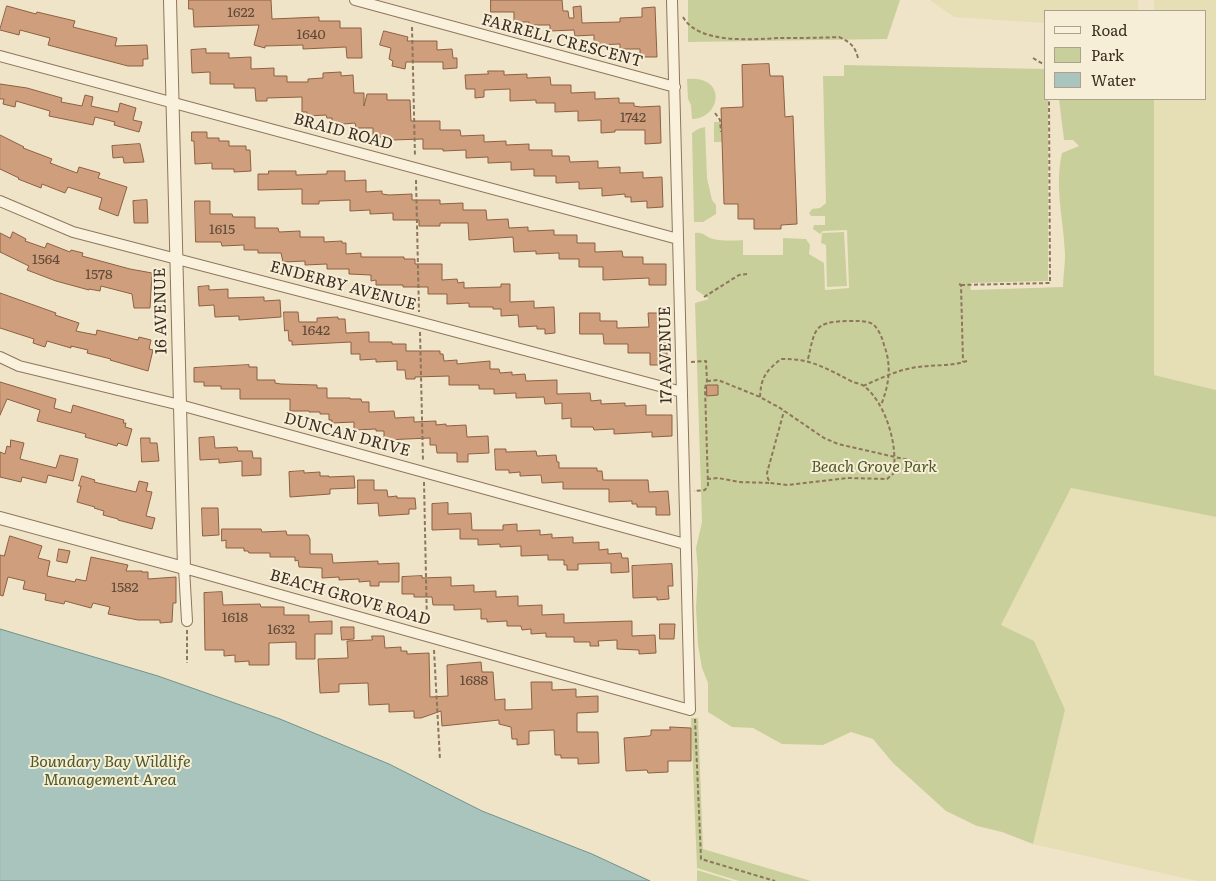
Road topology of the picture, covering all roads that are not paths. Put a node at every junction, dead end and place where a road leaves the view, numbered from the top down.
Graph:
1 (170, 0) edge
2 (354, 0) edge
3 (672, 0) edge
4 (0, 56) edge
5 (675, 87) junction
6 (172, 101) junction
7 (0, 201) edge
8 (678, 239) junction
9 (176, 258) junction
10 (0, 357) edge
11 (682, 392) junction
12 (180, 405) junction
13 (0, 518) edge
14 (685, 544) junction
15 (184, 568) junction
16 (187, 620) road end
17 (690, 710) joint

1 - 6 street, 16 AVENUE
2 - 5 street, FARRELL CRESCENT
3 - 5 street, 17A AVENUE
4 - 6 street, BRAID ROAD
5 - 8 street, 17A AVENUE
6 - 8 street, BRAID ROAD
6 - 9 street, 16 AVENUE
7 - 9 street, ENDERBY AVENUE
8 - 11 street, 17A AVENUE
9 - 11 street, ENDERBY AVENUE
9 - 12 street, 16 AVENUE
10 - 12 street, DUNCAN DRIVE
11 - 14 street, 17A AVENUE
12 - 14 street, DUNCAN DRIVE
12 - 15 street, 16 AVENUE
13 - 15 street, BEACH GROVE ROAD
14 - 17 street, 17A AVENUE
15 - 16 street, 16 AVENUE
15 - 17 street, BEACH GROVE ROAD

